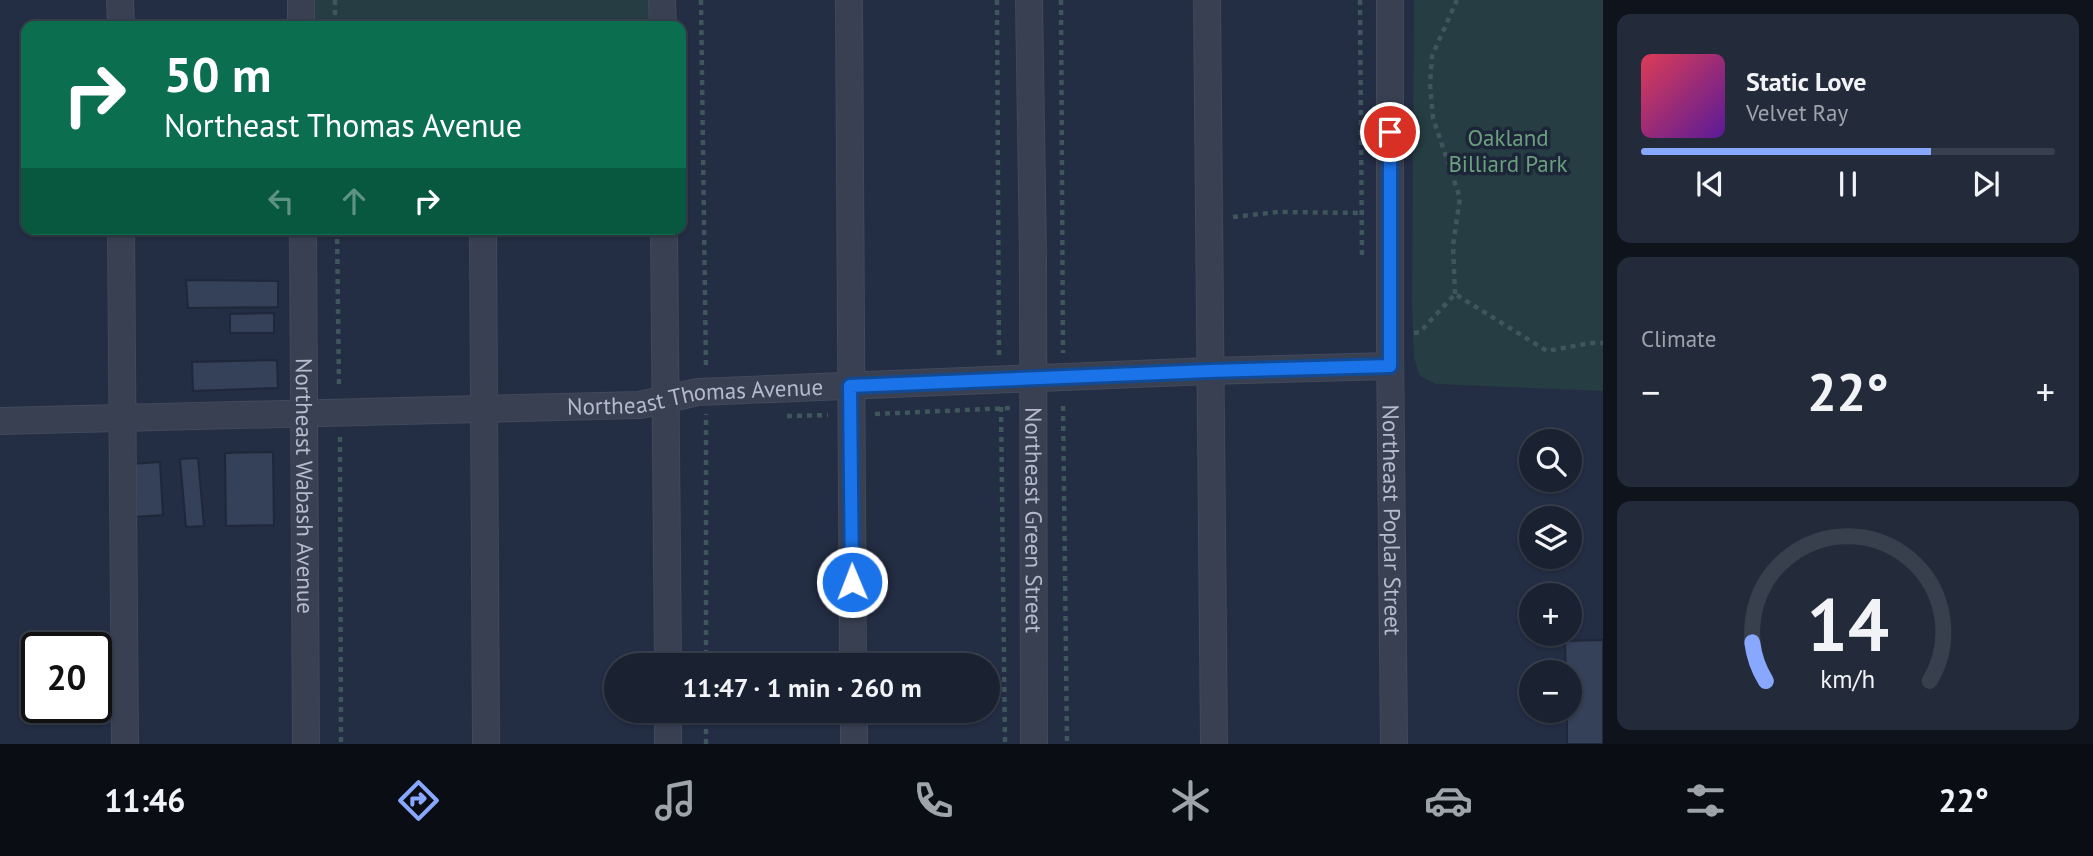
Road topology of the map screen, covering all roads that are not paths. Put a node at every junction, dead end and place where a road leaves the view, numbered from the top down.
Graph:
1 (120, 0) edge
2 (301, 0) edge
3 (663, 0) edge
4 (849, 0) edge
5 (1029, 0) edge
6 (1207, 0) edge
7 (1390, 0) edge
8 (121, 21) edge
9 (301, 21) edge
10 (663, 21) edge
11 (121, 235) edge
12 (303, 235) edge
13 (483, 235) edge
14 (664, 235) edge
15 (1390, 366) junction
16 (1209, 371) junction
17 (1033, 379) junction
18 (850, 386) junction
19 (665, 399) junction
20 (484, 409) junction
21 (122, 417) junction
22 (0, 421) edge
23 (304, 426) junction
24 (668, 653) edge
25 (853, 653) edge
26 (668, 723) edge
27 (854, 723) edge
28 (125, 744) edge
29 (306, 744) edge
30 (486, 744) edge
31 (668, 744) edge
32 (854, 744) edge
33 (1034, 744) edge
34 (1214, 744) edge
35 (1394, 744) edge

1 - 8 street
2 - 9 street
3 - 10 street
4 - 18 street
5 - 17 street, Northeast Green Street
6 - 16 street
7 - 15 street, Northeast Poplar Street
11 - 21 street
12 - 23 street, Northeast Wabash Avenue
13 - 20 street
14 - 19 street
15 - 16 street, Northeast Thomas Avenue
15 - 35 street, Northeast Poplar Street
16 - 17 street, Northeast Thomas Avenue
16 - 34 street
17 - 18 street, Northeast Thomas Avenue
17 - 33 street, Northeast Green Street
18 - 19 street, Northeast Thomas Avenue
18 - 25 street
19 - 20 street, Northeast Thomas Avenue
19 - 24 street
20 - 23 street, Northeast Thomas Avenue
20 - 30 street
21 - 22 street, Northeast Thomas Avenue
21 - 23 street, Northeast Thomas Avenue
21 - 28 street
23 - 29 street, Northeast Wabash Avenue
26 - 31 street
27 - 32 street

